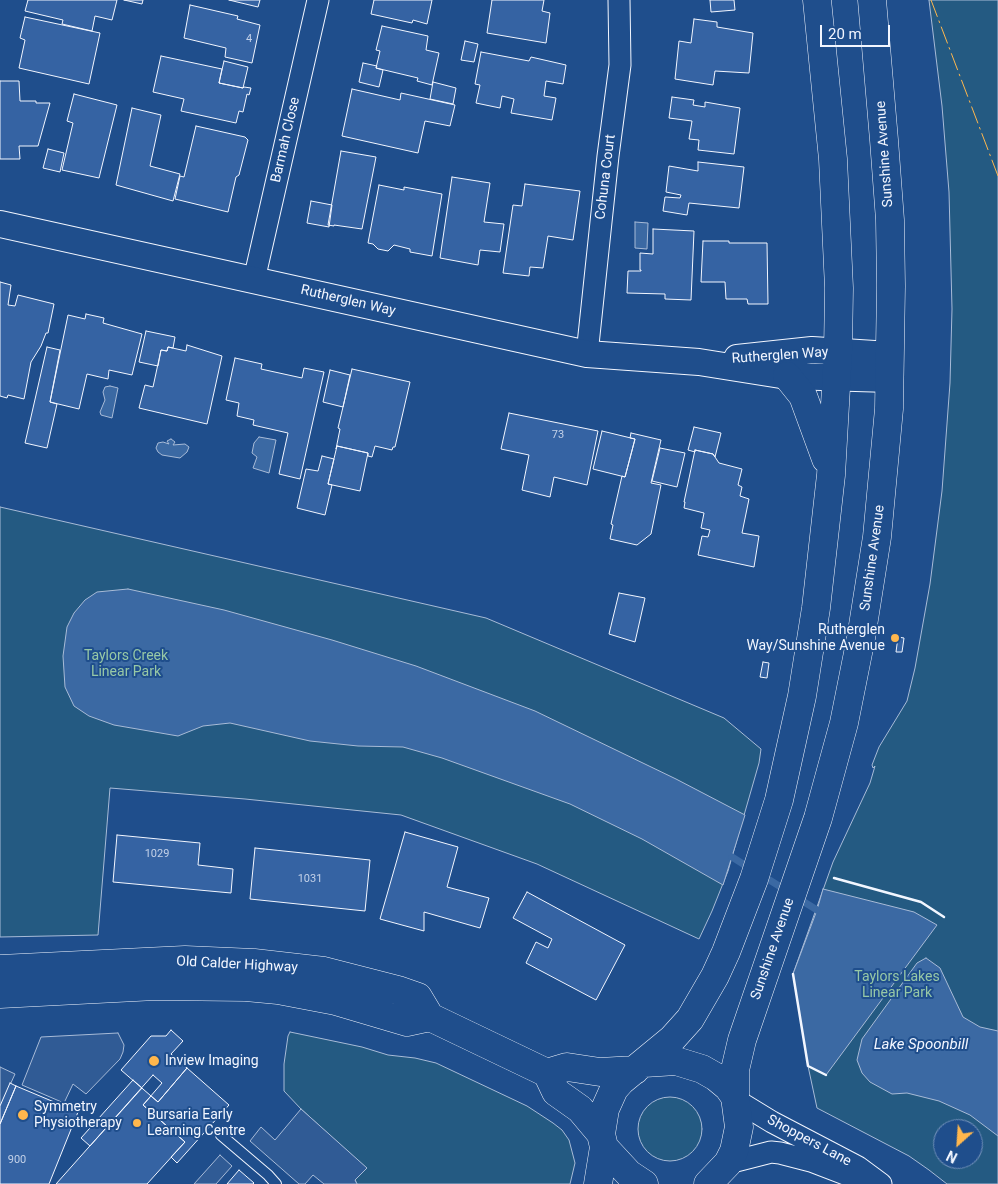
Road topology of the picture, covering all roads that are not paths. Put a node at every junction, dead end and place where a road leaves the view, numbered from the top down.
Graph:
1 (318, 0) edge
2 (619, 0) edge
3 (817, 0) edge
4 (872, 0) edge
5 (0, 224) edge
6 (254, 280) junction
7 (586, 354) junction
8 (699, 362) junction
9 (837, 364) junction
10 (890, 367) junction
11 (787, 376) junction
12 (831, 475) junction
13 (0, 968) edge
14 (274, 977) junction
15 (0, 994) edge
16 (639, 1066) junction
17 (547, 1073) junction
18 (736, 1098) junction
19 (221, 1135) dead end
20 (603, 1141) junction
21 (728, 1163) junction
22 (276, 1184) edge
23 (598, 1184) edge
24 (644, 1184) edge
25 (708, 1184) edge
26 (870, 1184) edge
27 (881, 1184) edge

1 - 6 street, Barmah Close
2 - 7 street, Cohuna Court
3 - 9 main road
4 - 10 main road, Sunshine Avenue
5 - 6 street, Rutherglen Way
6 - 7 street, Rutherglen Way
7 - 8 street, Rutherglen Way
8 - 9 street, Rutherglen Way
8 - 11 street, Rutherglen Way
9 - 10 street, Rutherglen Way
9 - 11 street, Rutherglen Way
9 - 12 main road
10 - 18 main road, Sunshine Avenue
11 - 12 main road
12 - 16 main road
13 - 14 main road, Old Calder Highway
14 - 15 main road, Old Calder Highway
14 - 17 main road, Old Calder Highway
16 - 17 main road
16 - 18 main road
16 - 20 main road
17 - 20 main road
18 - 21 main road, Sunshine Avenue
18 - 27 street, Shoppers Lane
19 - 22 lane
20 - 23 main road
20 - 24 main road
21 - 25 main road
21 - 26 street, Shoppers Lane

